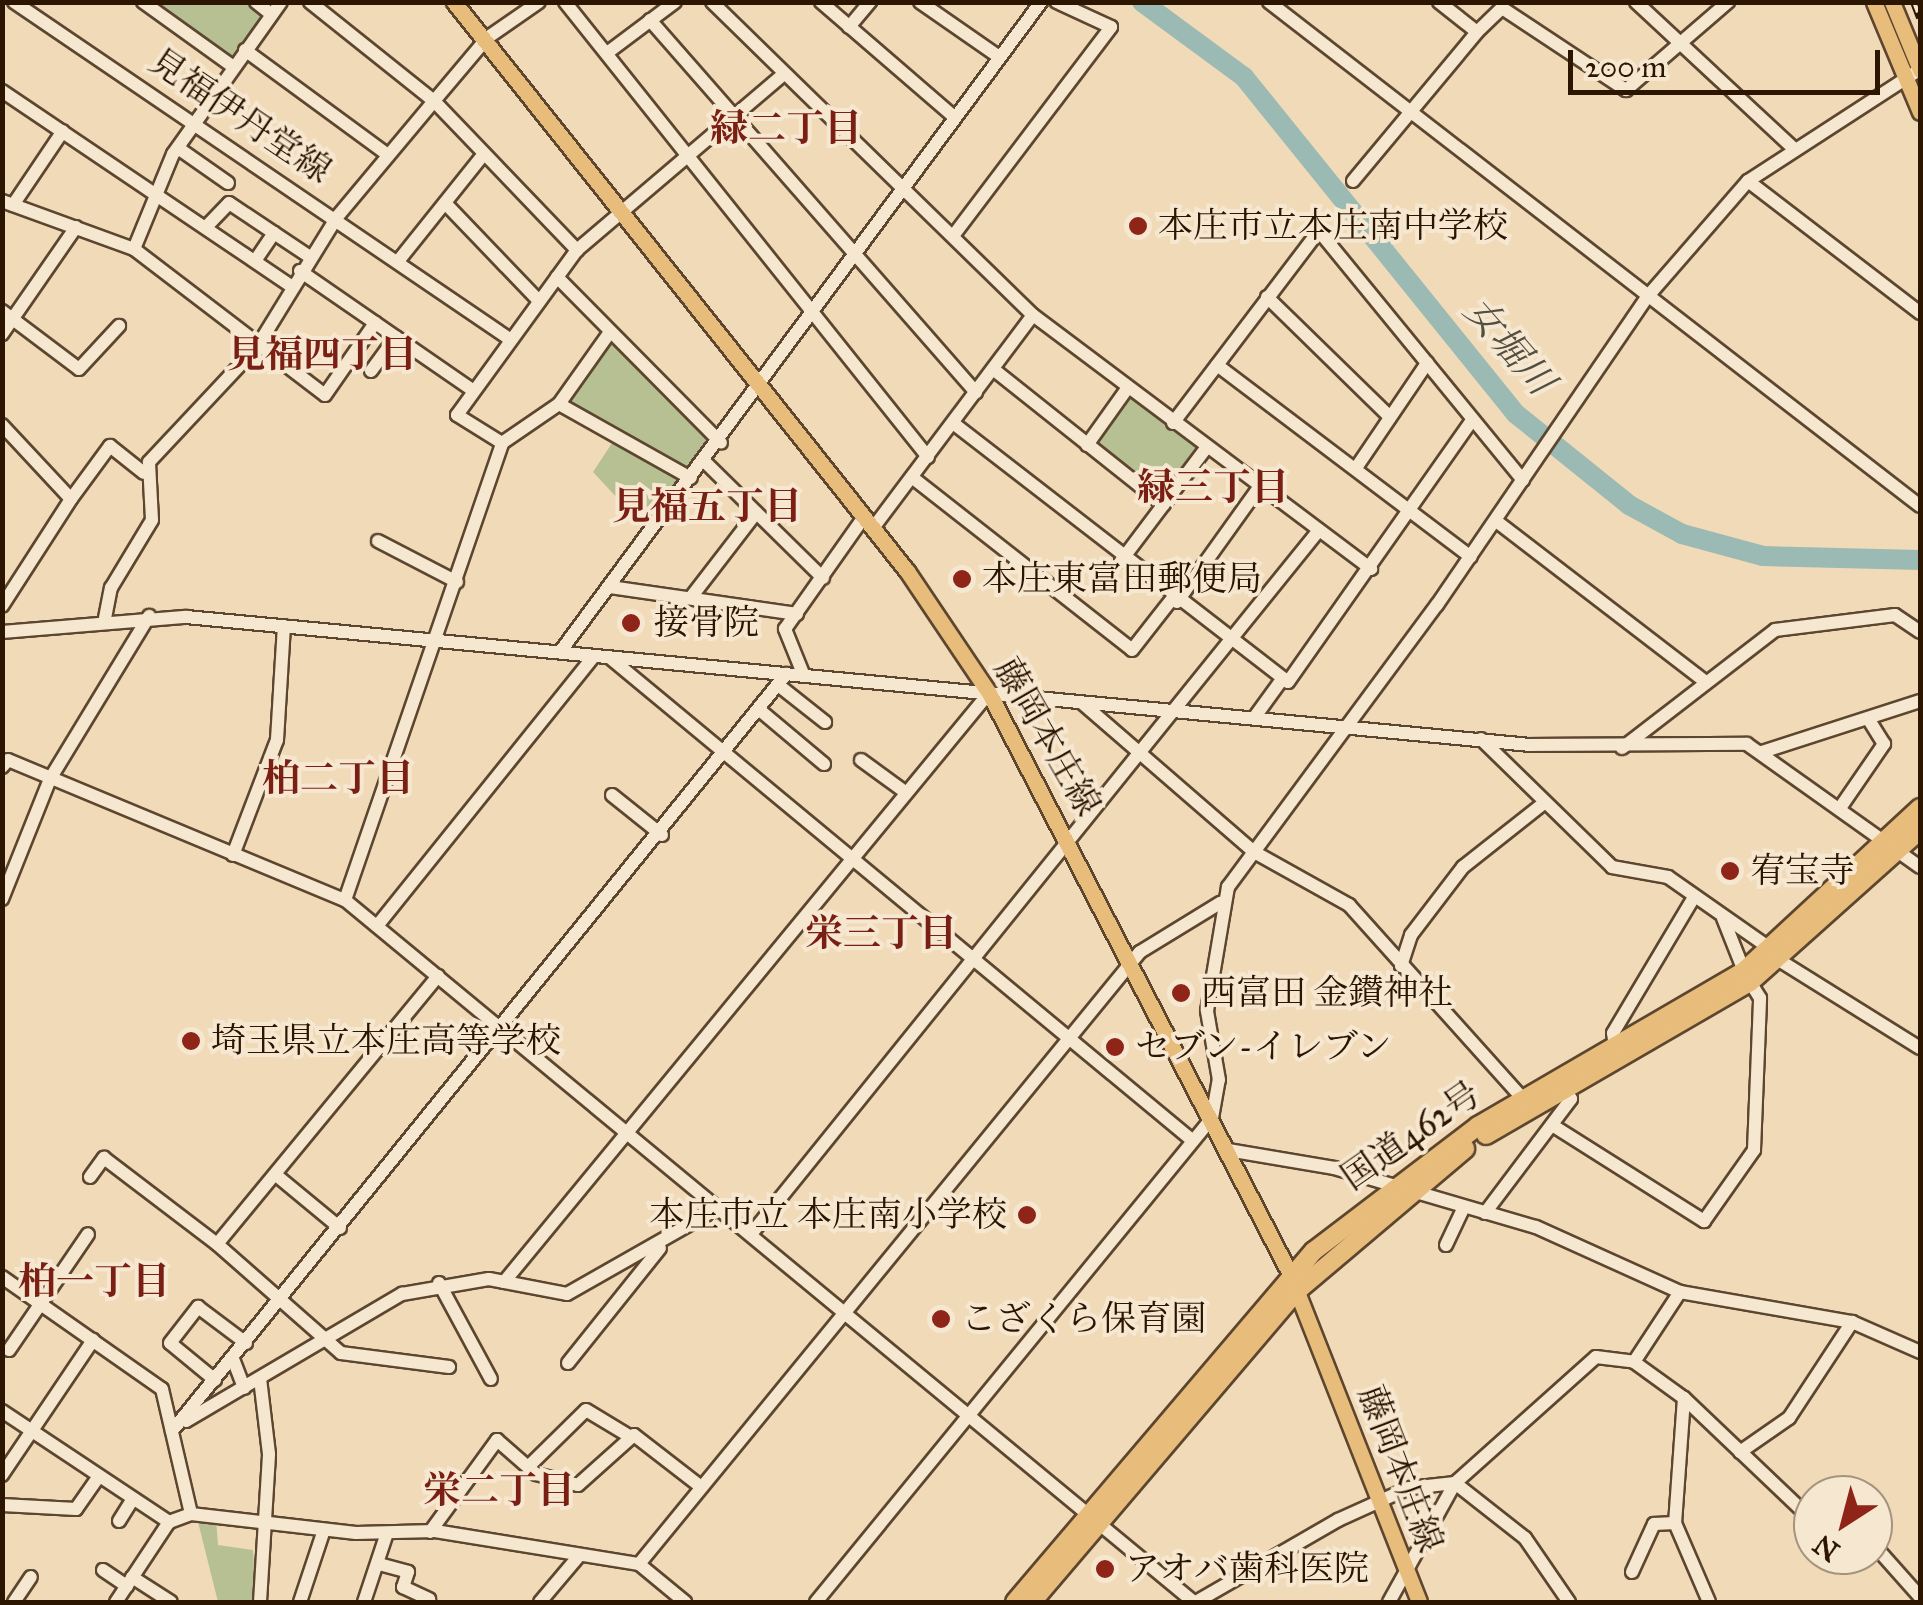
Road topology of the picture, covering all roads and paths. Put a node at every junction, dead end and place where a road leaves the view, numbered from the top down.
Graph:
1 (14, 2) edge
2 (143, 2) edge
3 (256, 2) edge
4 (310, 2) edge
5 (454, 2) edge
6 (539, 2) edge
7 (565, 2) edge
8 (675, 2) edge
9 (712, 2) edge
10 (821, 2) edge
11 (870, 2) edge
12 (920, 2) edge
13 (1041, 2) edge
14 (1057, 2) edge
15 (1269, 2) edge
16 (1439, 2) edge
17 (1636, 2) edge
18 (1728, 2) edge
19 (1874, 2) edge
20 (1892, 2) edge
21 (276, 8) edge
22 (650, 20) junction
23 (850, 26) junction
24 (1477, 32) junction
25 (487, 38) junction
26 (1680, 43) junction
27 (245, 50) junction
28 (607, 52) junction
29 (999, 58) junction
30 (232, 66) junction
31 (1917, 72) edge
32 (784, 74) junction
33 (2, 91) edge
34 (434, 101) junction
35 (1407, 110) junction
36 (1920, 112) edge
37 (954, 117) junction
38 (735, 118) junction
39 (197, 122) junction
40 (63, 131) junction
41 (1792, 147) junction
42 (178, 148) junction
43 (484, 154) junction
44 (388, 155) junction
45 (688, 157) junction
46 (1354, 180) dead end
47 (1748, 181) junction
48 (228, 183) dead end
49 (900, 189) junction
50 (158, 194) junction
51 (445, 202) junction
52 (8, 203) edge
53 (624, 210) junction
54 (337, 217) junction
55 (76, 226) junction
56 (206, 227) junction
57 (274, 233) junction
58 (954, 236) junction
59 (134, 248) junction
60 (577, 250) junction
61 (854, 252) junction
62 (310, 257) junction
63 (399, 260) junction
64 (255, 261) junction
65 (300, 271) junction
66 (557, 277) junction
67 (291, 286) junction
68 (1648, 296) junction
69 (1266, 297) junction
70 (539, 301) junction
71 (2, 311) edge
72 (1920, 314) edge
73 (813, 316) junction
74 (1033, 316) junction
75 (16, 320) junction
76 (375, 322) junction
77 (119, 326) dead end
78 (610, 332) junction
79 (2, 334) edge
80 (396, 337) junction
81 (511, 340) junction
82 (256, 347) junction
83 (1426, 363) junction
84 (1218, 365) junction
85 (371, 370) dead end
86 (993, 370) junction
87 (762, 387) junction
88 (1127, 389) junction
89 (474, 391) junction
90 (976, 392) junction
91 (558, 404) junction
92 (1390, 417) junction
93 (1471, 422) junction
94 (953, 423) junction
95 (1173, 423) junction
96 (2, 425) edge
97 (502, 442) junction
98 (721, 443) junction
99 (1087, 445) junction
100 (1206, 448) junction
101 (928, 458) junction
102 (706, 463) junction
103 (1356, 468) junction
104 (144, 472) junction
105 (691, 478) junction
106 (913, 478) junction
107 (1523, 480) junction
108 (1260, 486) junction
109 (72, 499) junction
110 (1164, 505) junction
111 (1920, 506) edge
112 (1413, 510) junction
113 (756, 514) junction
114 (1496, 521) junction
115 (869, 523) junction
116 (1319, 530) junction
117 (378, 540) dead end
118 (1470, 557) junction
119 (1121, 561) junction
120 (1371, 570) junction
121 (822, 578) junction
122 (457, 582) junction
123 (610, 587) junction
124 (692, 596) junction
125 (1175, 600) junction
126 (2, 606) edge
127 (797, 614) junction
128 (149, 616) junction
129 (105, 618) junction
130 (284, 626) junction
131 (2, 632) edge
132 (1920, 632) edge
133 (434, 641) junction
134 (1232, 643) junction
135 (560, 652) junction
136 (602, 656) junction
137 (804, 676) junction
138 (1283, 678) junction
139 (1702, 679) junction
140 (784, 681) junction
141 (990, 694) junction
142 (1081, 702) junction
143 (1920, 702) edge
144 (762, 712) junction
145 (1180, 712) junction
146 (1254, 718) junction
147 (1869, 720) junction
148 (825, 722) dead end
149 (1350, 726) junction
150 (1482, 740) junction
151 (1620, 750) junction
152 (1762, 752) junction
153 (1142, 758) junction
154 (724, 759) junction
155 (861, 760) dead end
156 (824, 764) dead end
157 (2, 767) edge
158 (50, 779) junction
159 (904, 792) junction
160 (612, 794) dead end
161 (1544, 803) junction
162 (1840, 808) junction
163 (1920, 808) edge
164 (1920, 830) edge
165 (662, 834) junction
166 (1072, 841) junction
167 (1893, 848) junction
168 (1254, 852) junction
169 (232, 855) junction
170 (849, 861) junction
171 (1920, 867) edge
172 (8, 871) edge
173 (1694, 897) junction
174 (2, 899) edge
175 (345, 900) junction
176 (1220, 903) junction
177 (1722, 918) junction
178 (377, 926) junction
179 (1775, 955) junction
180 (1131, 962) junction
181 (973, 964) junction
182 (1401, 966) junction
183 (438, 976) junction
184 (1747, 976) junction
185 (502, 1028) junction
186 (1067, 1040) junction
187 (1615, 1047) junction
188 (1920, 1048) edge
189 (1564, 1089) junction
190 (1522, 1098) junction
191 (1212, 1118) junction
192 (1552, 1124) junction
193 (627, 1131) junction
194 (1192, 1141) junction
195 (1228, 1150) junction
196 (276, 1175) junction
197 (90, 1177) dead end
198 (1400, 1188) junction
199 (1464, 1206) junction
200 (720, 1207) junction
201 (1485, 1213) junction
202 (340, 1228) junction
203 (752, 1233) junction
204 (88, 1234) dead end
205 (668, 1237) junction
206 (216, 1244) junction
207 (1446, 1245) dead end
208 (2, 1277) edge
209 (439, 1282) junction
210 (504, 1282) junction
211 (1294, 1282) junction
212 (1680, 1292) junction
213 (283, 1298) junction
214 (41, 1304) junction
215 (846, 1311) junction
216 (1852, 1322) junction
217 (329, 1339) junction
218 (93, 1340) junction
219 (246, 1343) junction
220 (1918, 1346) edge
221 (9, 1350) dead end
222 (233, 1359) junction
223 (1634, 1362) junction
224 (568, 1363) dead end
225 (449, 1367) dead end
226 (260, 1379) junction
227 (491, 1379) dead end
228 (215, 1380) junction
229 (244, 1388) junction
230 (1684, 1398) junction
231 (2, 1412) edge
232 (970, 1415) junction
233 (32, 1431) junction
234 (172, 1431) junction
235 (630, 1438) junction
236 (1740, 1452) junction
237 (528, 1468) junction
238 (3, 1475) edge
239 (99, 1476) junction
240 (1455, 1483) junction
241 (701, 1487) junction
242 (133, 1498) junction
243 (1382, 1501) junction
244 (1793, 1502) edge
245 (2, 1505) edge
246 (192, 1514) junction
247 (1094, 1520) junction
248 (118, 1521) dead end
249 (169, 1522) junction
250 (260, 1523) junction
251 (1675, 1524) junction
252 (324, 1530) junction
253 (430, 1532) junction
254 (386, 1533) junction
255 (578, 1557) junction
256 (379, 1564) junction
257 (639, 1564) junction
258 (1893, 1567) edge
259 (102, 1570) dead end
260 (1408, 1572) junction
261 (1632, 1572) dead end
262 (32, 1576) dead end
263 (130, 1582) junction
264 (1920, 1597) edge
265 (429, 1598) dead end
266 (1200, 1601) edge
267 (14, 1602) edge
268 (116, 1602) edge
269 (170, 1602) edge
270 (260, 1602) edge
271 (300, 1602) edge
272 (364, 1602) edge
273 (540, 1602) edge
274 (685, 1602) edge
275 (816, 1602) edge
276 (1015, 1602) edge
277 (1032, 1602) edge
278 (1389, 1602) edge
279 (1419, 1602) edge
280 (1569, 1602) edge
281 (1709, 1602) edge

1 - 39 street, 見福伊丹堂線
2 - 30 street
3 - 21 street
4 - 34 street
5 - 25 main road, 藤岡本庄線
6 - 25 street, 見福伊丹堂線
7 - 28 street
8 - 22 street
9 - 32 street
10 - 23 street
11 - 23 street
12 - 29 street
13 - 29 street
14 - 58 street
15 - 35 street
16 - 24 street
17 - 26 street
18 - 26 street
19 - 31 main road
20 - 31 main road
21 - 27 street
22 - 28 street
22 - 38 street
23 - 37 street
24 - 26 street
24 - 35 street
25 - 34 street, 見福伊丹堂線
25 - 53 main road, 藤岡本庄線
26 - 41 street
27 - 30 street
27 - 44 street
28 - 45 street
29 - 37 street
30 - 39 street
31 - 36 main road
31 - 41 street
32 - 38 street
32 - 49 street
33 - 40 street
34 - 43 street
34 - 44 street, 見福伊丹堂線
35 - 46 street
35 - 68 street
37 - 49 street
38 - 45 street
38 - 61 street
39 - 42 street
39 - 54 street, 見福伊丹堂線
40 - 50 street
40 - 52 street
41 - 47 street
42 - 48 street
42 - 50 street
43 - 51 street
43 - 60 street
44 - 54 street, 見福伊丹堂線
45 - 53 street
45 - 73 street
47 - 68 street
47 - 72 street
49 - 58 street
49 - 61 street
50 - 56 street
50 - 59 street
51 - 63 street
51 - 70 street
52 - 55 street
53 - 60 street
53 - 87 main road, 藤岡本庄線
54 - 62 street
54 - 63 street
55 - 59 street
55 - 75 street
56 - 57 street
56 - 64 street
57 - 62 street
57 - 64 street
58 - 74 street
59 - 82 street
60 - 66 street
61 - 73 street
61 - 90 street
62 - 65 street
63 - 81 street
64 - 67 street
65 - 67 street
65 - 76 street
66 - 70 street
66 - 78 street
67 - 82 street
68 - 107 street
68 - 111 street
69 - 83 street
69 - 84 street
69 - 92 street
70 - 81 street
71 - 75 street
73 - 87 street
73 - 101 street
74 - 86 street
74 - 88 street
75 - 77 street
75 - 79 street
76 - 80 street
76 - 82 street
78 - 91 street
78 - 98 street
80 - 85 street
80 - 89 street
81 - 89 street
82 - 104 street
83 - 92 street
83 - 93 street
84 - 95 street
84 - 103 street
86 - 90 street
86 - 99 street
87 - 98 street
87 - 115 main road, 藤岡本庄線
88 - 95 street
88 - 99 street
89 - 97 street
90 - 94 street
91 - 97 street
91 - 105 street
92 - 103 street
93 - 107 street
93 - 112 street
94 - 101 street
94 - 119 street
95 - 100 street
96 - 109 street
97 - 122 street
98 - 102 street
99 - 110 street
100 - 108 street
100 - 110 street
101 - 106 street
102 - 105 street
102 - 113 street
103 - 112 street
104 - 109 street
104 - 129 street
105 - 123 street
106 - 115 street
106 - 125 street
107 - 114 street
108 - 116 street
108 - 125 street
109 - 126 street
110 - 119 street
112 - 118 street
112 - 120 street
113 - 121 street
113 - 124 street
114 - 118 street
114 - 139 street
115 - 121 street
115 - 141 main road, 藤岡本庄線
116 - 120 street
116 - 134 street
117 - 122 street
118 - 149 street
119 - 125 street
120 - 138 street
121 - 127 street
122 - 133 street
123 - 124 street
123 - 135 street
124 - 127 street
125 - 134 street
127 - 137 street
128 - 129 street
128 - 130 street
128 - 158 street
129 - 131 street
130 - 133 street
130 - 169 street
132 - 139 street
133 - 135 street
133 - 175 street
134 - 138 street
134 - 145 street
135 - 136 street
136 - 140 street
136 - 154 street
136 - 178 street
137 - 140 street
137 - 141 street
138 - 146 street
139 - 151 street
140 - 144 street
140 - 148 street
141 - 142 street
141 - 159 street
141 - 166 main road, 藤岡本庄線
142 - 145 street
142 - 153 street
143 - 147 street
144 - 154 street
144 - 156 street
145 - 146 street
145 - 153 street
146 - 149 street
147 - 152 street
147 - 162 street
149 - 150 street
149 - 168 street
150 - 151 street
150 - 161 street
151 - 152 street
152 - 162 street
153 - 166 street
153 - 168 street
154 - 165 street
154 - 170 street
155 - 159 street
157 - 158 street
158 - 169 street
158 - 172 street
159 - 170 street
160 - 165 street
161 - 173 street
161 - 182 street
162 - 167 street
163 - 167 highway, 国道462号
164 - 167 highway, 国道462号
165 - 185 street
166 - 180 main road, 藤岡本庄線
166 - 181 street
167 - 171 street
167 - 179 highway, 国道462号
168 - 176 street
168 - 182 street
169 - 175 street
170 - 181 street
170 - 193 street
172 - 174 street
173 - 177 street
173 - 187 street
175 - 178 street
176 - 180 street
176 - 191 street
177 - 179 street
177 - 184 street
178 - 183 street
179 - 184 highway, 国道462号
179 - 188 street
180 - 186 street
180 - 191 main road, 藤岡本庄線
181 - 186 street
181 - 203 street
182 - 190 street
183 - 185 street
183 - 196 street
184 - 187 highway, 国道462号
184 - 189 highway, 国道462号
184 - 192 street
185 - 193 street
185 - 202 street
186 - 194 street
186 - 215 street
187 - 190 highway, 国道462号
189 - 192 street
189 - 198 highway, 国道462号
190 - 198 highway, 国道462号
191 - 194 street
191 - 195 main road, 藤岡本庄線
192 - 201 street
193 - 200 street
193 - 210 street
194 - 232 street
195 - 198 street
195 - 211 main road, 藤岡本庄線
196 - 202 street
196 - 206 street
197 - 206 street
198 - 199 street
198 - 211 highway, 国道462号
199 - 201 street
199 - 207 street
200 - 203 street
200 - 205 street
201 - 212 street
202 - 213 street
203 - 215 street
204 - 214 street
205 - 210 street
205 - 224 street
206 - 213 street
208 - 214 street
209 - 210 street
209 - 217 street
209 - 227 street
211 - 243 main road, 藤岡本庄線
211 - 247 highway, 国道462号
212 - 216 street
212 - 223 street
213 - 217 street
213 - 219 street
214 - 218 street
214 - 221 street
215 - 232 street
215 - 241 street
216 - 220 street
216 - 236 street
217 - 225 street
217 - 226 street
218 - 233 street
218 - 234 street
219 - 222 street
219 - 228 street
222 - 228 street
222 - 229 street
223 - 230 street
223 - 240 street
226 - 229 street
226 - 250 street
228 - 234 street
229 - 234 street
230 - 236 street
230 - 251 street
231 - 233 street
232 - 247 street
232 - 275 street
233 - 238 street
233 - 239 street
234 - 246 street
235 - 237 street
235 - 237 street
235 - 241 street
236 - 244 street
237 - 253 street
239 - 242 street
239 - 245 street
240 - 243 street
240 - 260 street
240 - 280 street
241 - 257 street
242 - 248 street
242 - 249 street
243 - 260 main road, 藤岡本庄線
243 - 266 street
246 - 249 street
246 - 250 street
247 - 266 street
247 - 276 highway, 国道462号
247 - 277 highway, 国道462号
249 - 263 street
250 - 252 street
250 - 270 street
251 - 261 street
251 - 281 street
252 - 254 street
252 - 271 street
253 - 254 street
253 - 255 street
254 - 256 street
255 - 257 street
255 - 273 street
256 - 265 street
256 - 272 street
257 - 274 street
258 - 264 street
259 - 263 street
260 - 278 street
260 - 279 main road, 藤岡本庄線
262 - 267 street
263 - 268 street
263 - 269 street

